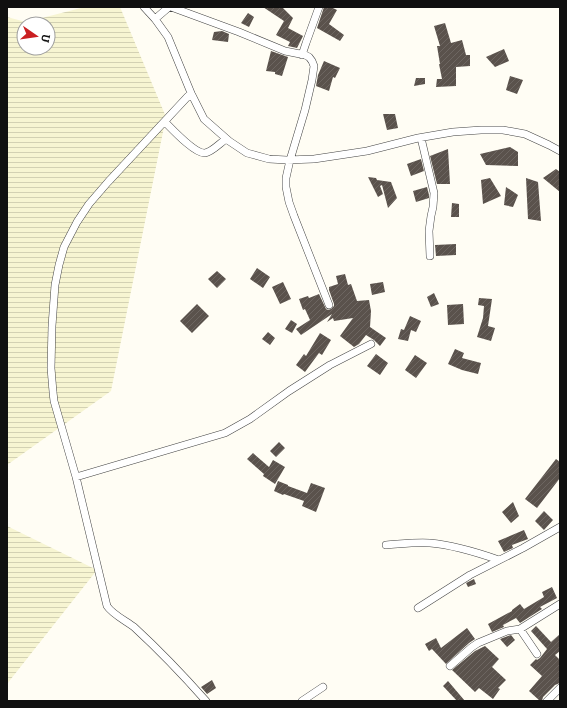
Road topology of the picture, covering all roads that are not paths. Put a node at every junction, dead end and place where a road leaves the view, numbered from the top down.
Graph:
1 (144, 7) edge
2 (170, 7) edge
3 (319, 7) edge
4 (155, 20) junction
5 (302, 55) junction
6 (191, 93) junction
7 (165, 122) junction
8 (421, 138) junction
9 (226, 139) junction
10 (560, 151) edge
11 (290, 160) junction
12 (430, 256) dead end
13 (329, 305) dead end
14 (371, 344) dead end
15 (76, 477) junction
16 (560, 527) edge
17 (386, 545) dead end
18 (498, 560) junction
19 (560, 604) edge
20 (418, 608) dead end
21 (520, 629) junction
22 (537, 654) dead end
23 (450, 666) dead end
24 (323, 687) dead end
25 (560, 688) edge
26 (206, 701) edge
27 (302, 701) edge
28 (547, 701) edge

1 - 4 street
2 - 4 street
2 - 5 street
3 - 5 street
4 - 6 street
5 - 11 street
6 - 7 street
6 - 9 street
7 - 9 street
7 - 15 street
8 - 10 street
8 - 11 street
8 - 12 street
9 - 11 street
11 - 13 street
14 - 15 street
15 - 26 street
16 - 18 street
17 - 18 street
18 - 20 street
19 - 21 street
21 - 22 street
21 - 23 street
24 - 27 street
25 - 28 street

